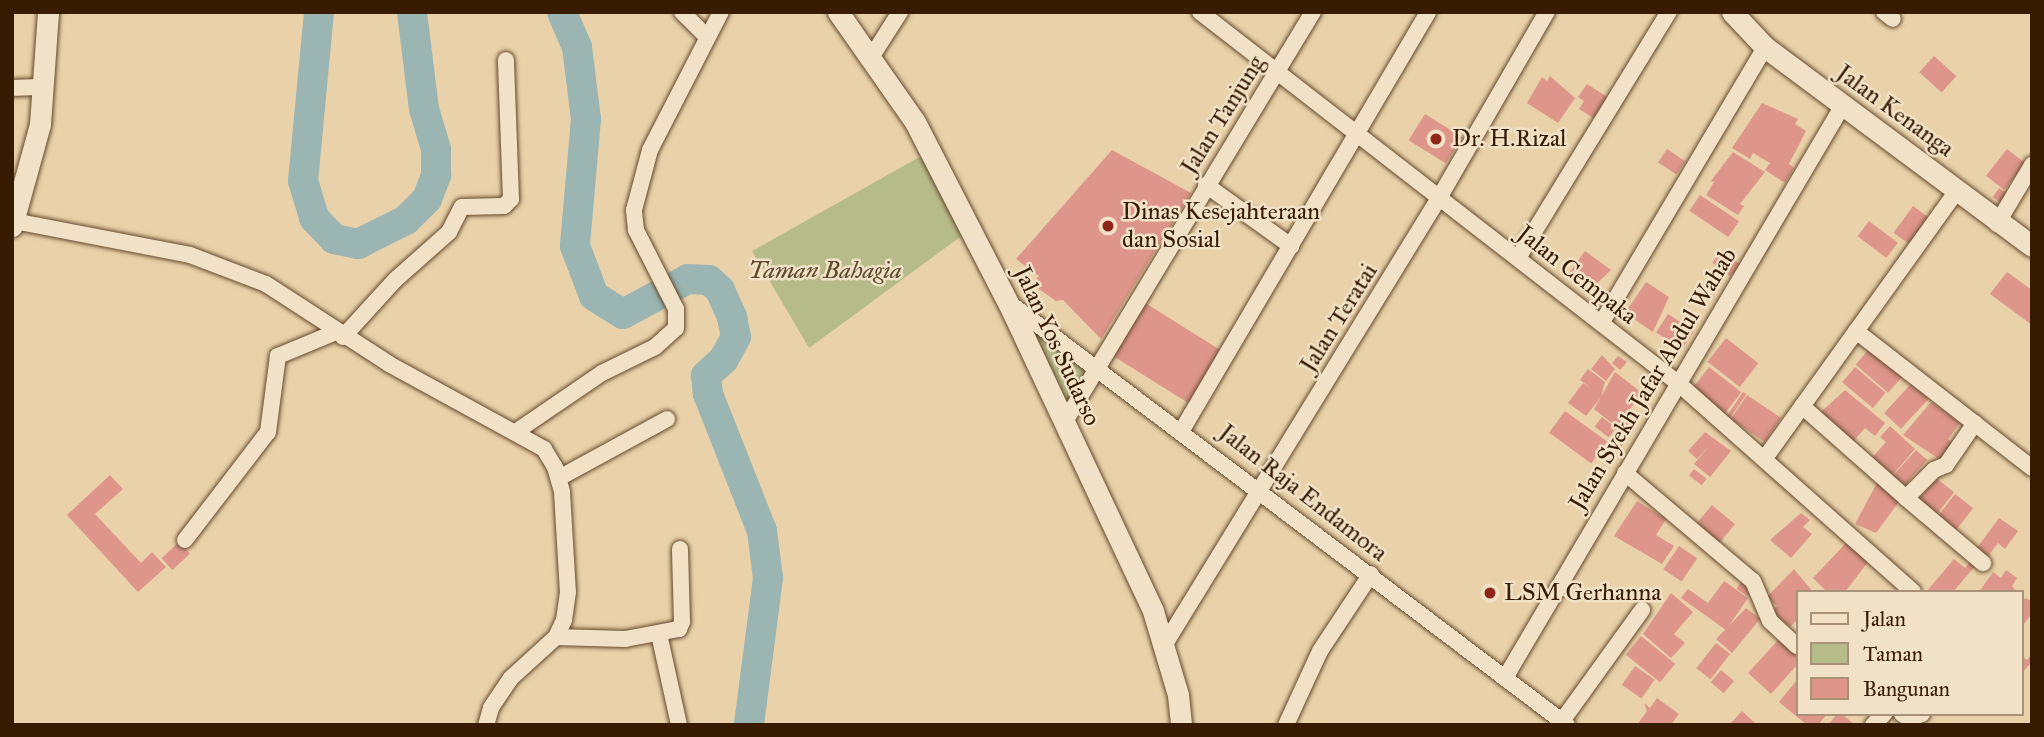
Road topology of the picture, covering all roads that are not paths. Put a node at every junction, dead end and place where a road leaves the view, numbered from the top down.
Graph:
1 (48, 12) edge
2 (682, 12) edge
3 (721, 12) edge
4 (838, 12) edge
5 (900, 12) edge
6 (1200, 12) edge
7 (1312, 12) edge
8 (1428, 12) edge
9 (1527, 12) edge
10 (1669, 12) edge
11 (1732, 12) edge
12 (1544, 18) edge
13 (706, 36) junction
14 (1765, 47) junction
15 (872, 56) junction
16 (506, 60) dead end
17 (1277, 71) junction
18 (44, 87) junction
19 (12, 88) edge
20 (1843, 106) junction
21 (1359, 136) junction
22 (2032, 166) edge
23 (1206, 185) junction
24 (1958, 189) junction
25 (1440, 198) junction
26 (13, 224) edge
27 (1997, 224) junction
28 (1291, 246) junction
29 (2032, 246) edge
30 (1518, 258) junction
31 (1008, 302) junction
32 (1602, 321) junction
33 (1856, 331) junction
34 (340, 334) junction
35 (1097, 367) junction
36 (1678, 383) junction
37 (1802, 406) junction
38 (667, 419) dead end
39 (1064, 423) junction
40 (1976, 423) junction
41 (1182, 430) junction
42 (517, 431) junction
43 (1765, 458) junction
44 (2032, 468) edge
45 (1625, 473) junction
46 (559, 478) junction
47 (1260, 489) junction
48 (1906, 498) junction
49 (185, 540) dead end
50 (680, 550) dead end
51 (1983, 562) dead end
52 (1371, 574) junction
53 (1911, 590) edge
54 (1642, 610) dead end
55 (659, 634) junction
56 (556, 637) junction
57 (1165, 644) junction
58 (1796, 645) edge
59 (1505, 678) junction
60 (1564, 723) edge
61 (486, 725) edge
62 (679, 725) edge
63 (1181, 725) edge
64 (1286, 725) edge

1 - 18 street
2 - 13 street
3 - 13 street
4 - 15 street, Jalan Yos Sudarso
5 - 15 street
6 - 17 street, Jalan Cempaka
7 - 17 street, Jalan Tanjung
8 - 21 street
9 - 12 street
10 - 30 street
11 - 14 street, Jalan Kenanga
12 - 25 street, Jalan Teratai
13 - 42 street
14 - 20 street, Jalan Kenanga
14 - 32 street
15 - 31 street, Jalan Yos Sudarso
16 - 34 street
17 - 21 street, Jalan Cempaka
17 - 23 street, Jalan Tanjung
18 - 19 street
18 - 26 street
20 - 24 street, Jalan Kenanga
20 - 36 street, Jalan Syekh Jafar Abdul Wahab
21 - 25 street, Jalan Cempaka
21 - 28 street
22 - 27 street
23 - 28 street
23 - 35 street, Jalan Tanjung
24 - 27 street, Jalan Kenanga
24 - 33 street
25 - 30 street, Jalan Cempaka
25 - 47 street, Jalan Teratai
26 - 34 street
27 - 29 street, Jalan Kenanga
28 - 41 street
30 - 32 street, Jalan Cempaka
31 - 35 street, Jalan Raja Endamora
31 - 39 street, Jalan Yos Sudarso
32 - 36 street, Jalan Cempaka
33 - 37 street
33 - 40 street
34 - 42 street
34 - 49 street
35 - 39 street, Jalan Tanjung
35 - 41 street, Jalan Raja Endamora
36 - 43 street, Jalan Cempaka
36 - 45 street, Jalan Syekh Jafar Abdul Wahab
37 - 43 street
37 - 48 street
38 - 46 street
39 - 57 street, Jalan Yos Sudarso
40 - 44 street
40 - 48 street
41 - 47 street, Jalan Raja Endamora
42 - 46 street
43 - 53 street, Jalan Cempaka
45 - 58 street
45 - 59 street, Jalan Syekh Jafar Abdul Wahab
46 - 56 street
47 - 52 street, Jalan Raja Endamora
47 - 57 street, Jalan Teratai
48 - 51 street
50 - 55 street
52 - 59 street, Jalan Raja Endamora
52 - 64 street
54 - 60 street
55 - 56 street
55 - 62 street
56 - 61 street
57 - 63 street, Jalan Yos Sudarso
59 - 60 street, Jalan Raja Endamora

